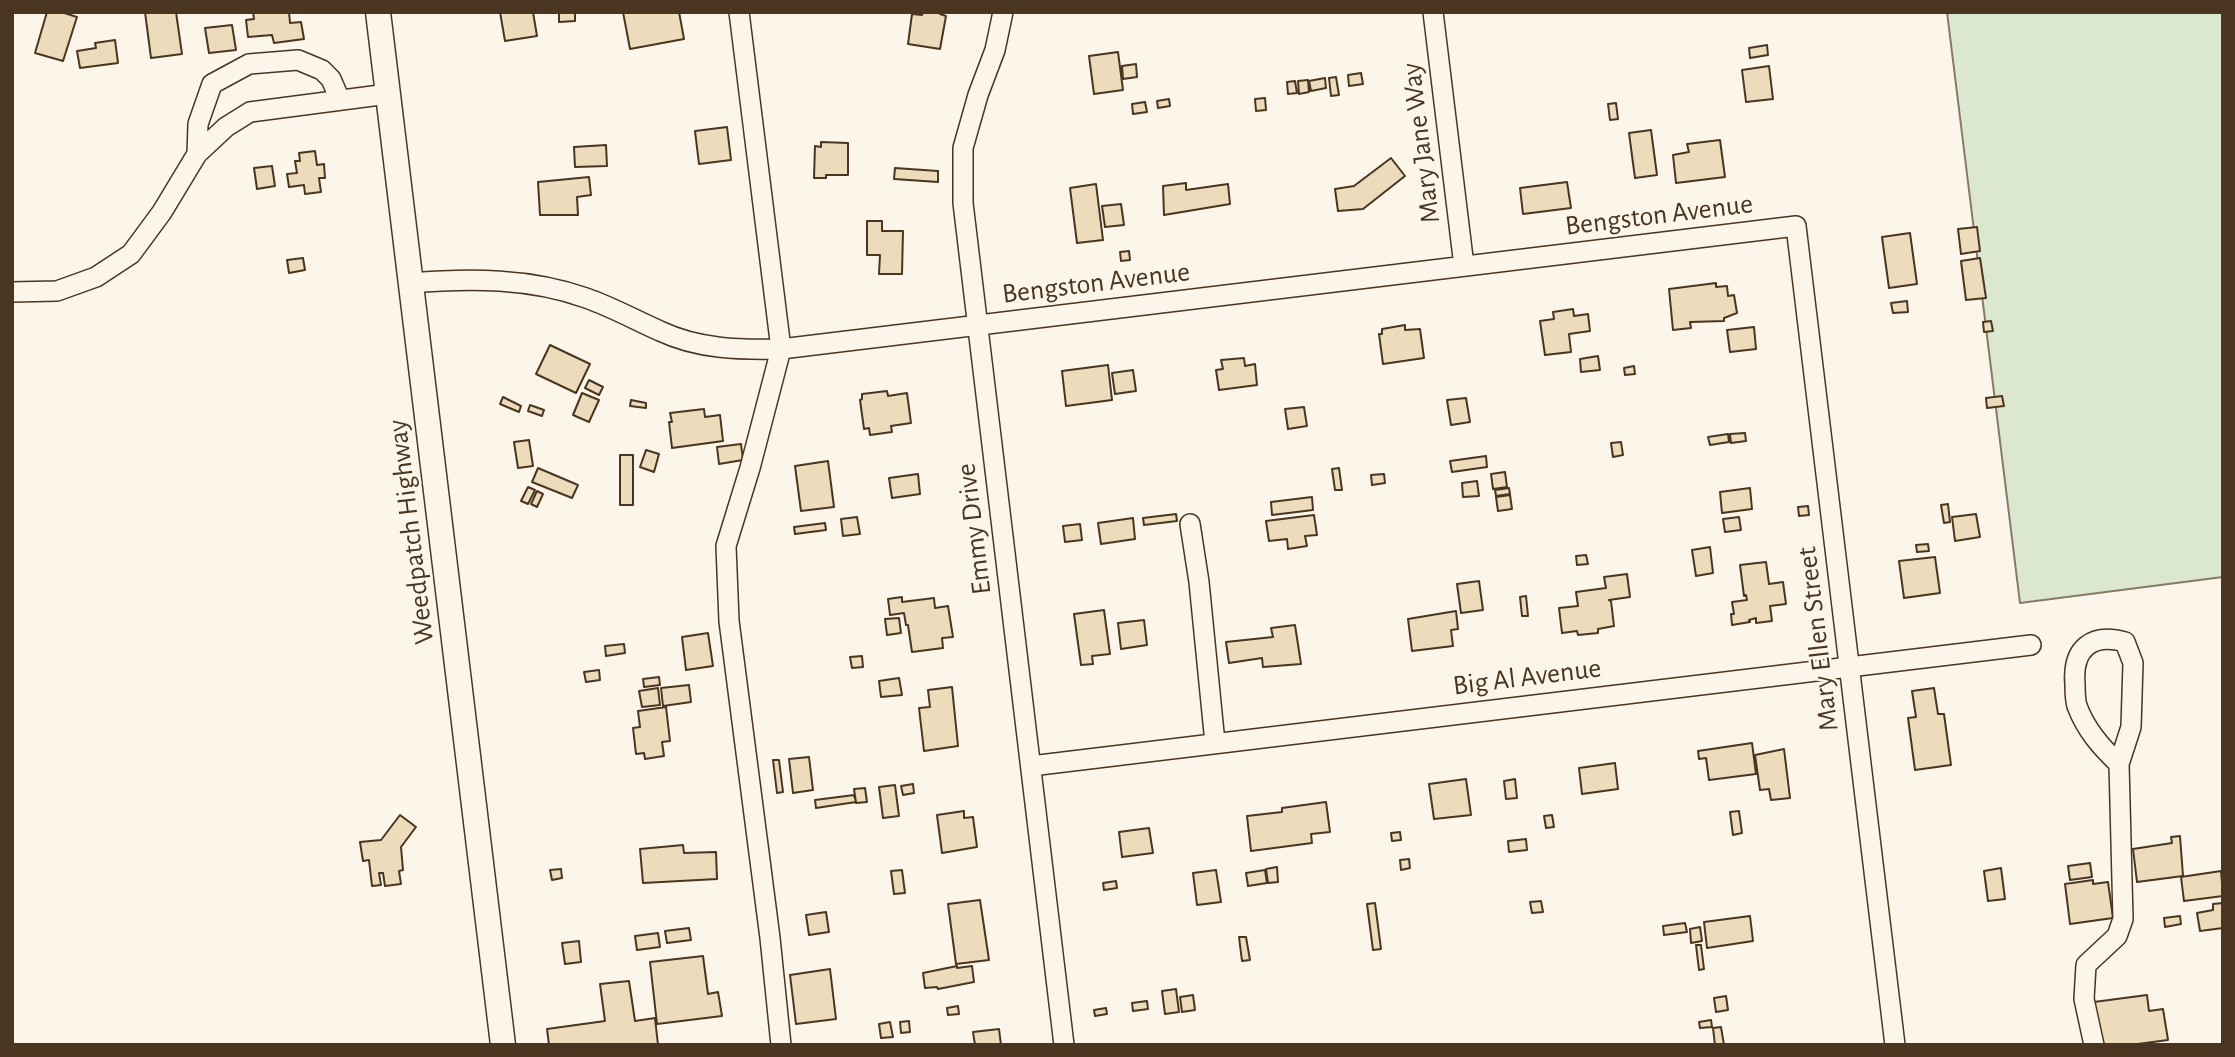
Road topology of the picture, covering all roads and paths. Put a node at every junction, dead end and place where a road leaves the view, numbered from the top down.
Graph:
1 (378, 12) edge
2 (739, 12) edge
3 (1003, 12) edge
4 (1433, 12) edge
5 (388, 94) junction
6 (340, 100) junction
7 (197, 154) junction
8 (1796, 226) joint
9 (1464, 266) junction
10 (411, 283) junction
11 (12, 292) edge
12 (977, 325) junction
13 (781, 349) junction
14 (1190, 524) dead end
15 (2031, 645) dead end
16 (1850, 667) junction
17 (1216, 743) junction
18 (2119, 764) junction
19 (1031, 765) junction
20 (503, 1045) edge
21 (780, 1045) edge
22 (1064, 1045) edge
23 (1895, 1045) edge
24 (2094, 1045) edge

1 - 5 main road, Weedpatch Highway
2 - 13 street
3 - 12 street, Emmy Drive
4 - 9 street, Mary Jane Way
5 - 6 street
5 - 10 main road, Weedpatch Highway
6 - 7 street
6 - 7 street
7 - 11 street
8 - 9 street, Bengston Avenue
8 - 16 street, Mary Ellen Street
9 - 12 street, Bengston Avenue
10 - 13 street, Bengston Avenue
10 - 20 main road, Weedpatch Highway
12 - 13 street, Bengston Avenue
12 - 19 street, Emmy Drive
13 - 21 street
14 - 17 street
15 - 16 street, Big Al Avenue
16 - 17 street, Big Al Avenue
16 - 23 street, Mary Ellen Street
17 - 19 street, Big Al Avenue
18 - 18 street
18 - 24 street
19 - 22 street, Emmy Drive

